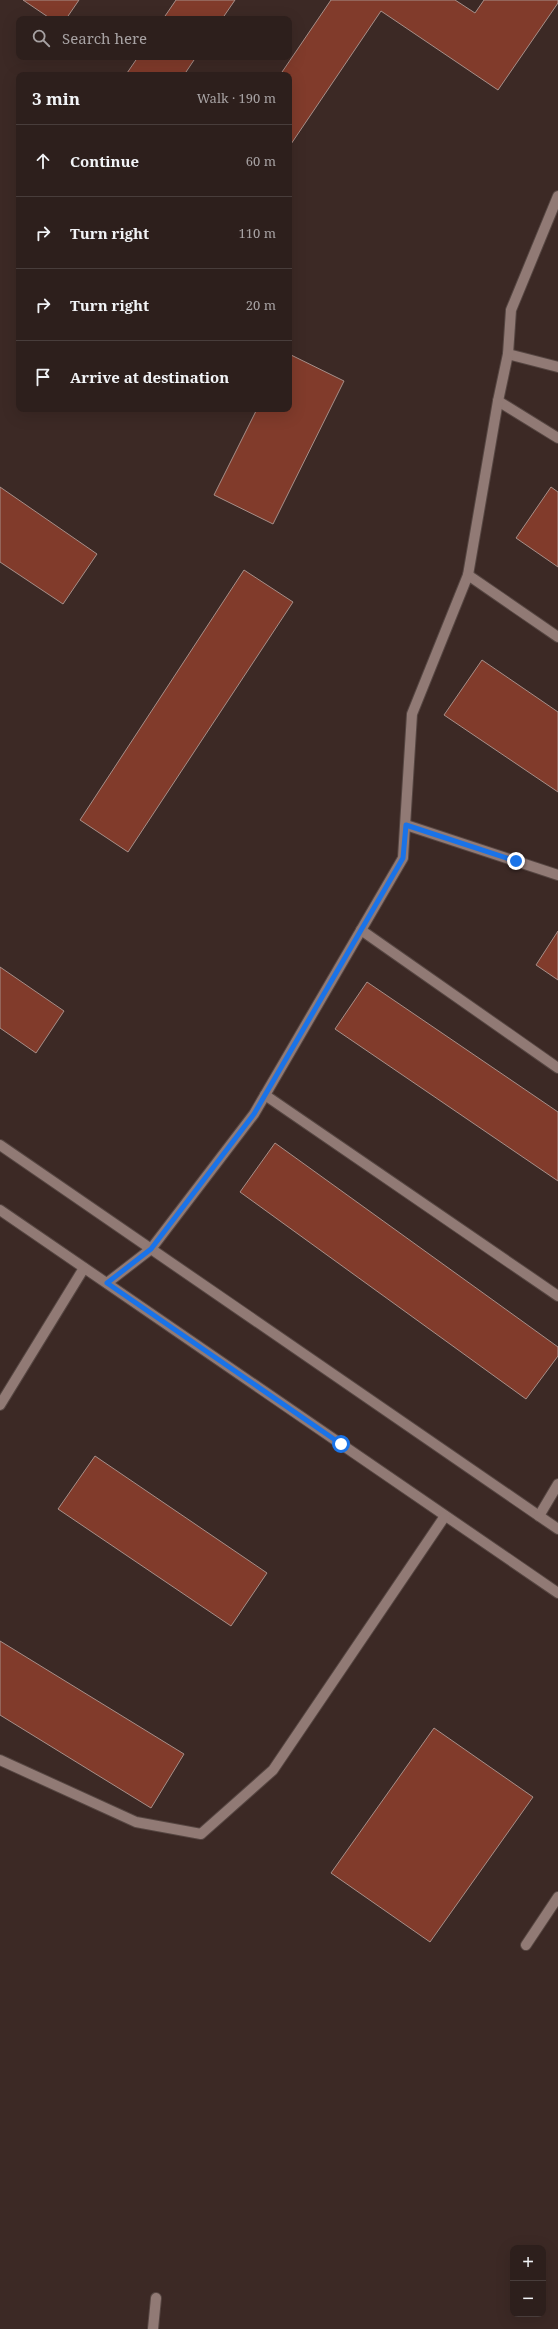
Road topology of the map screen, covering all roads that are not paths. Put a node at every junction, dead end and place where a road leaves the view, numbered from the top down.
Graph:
1 (558, 196) edge
2 (508, 354) junction
3 (558, 367) edge
4 (498, 401) junction
5 (558, 438) edge
6 (468, 575) junction
7 (558, 637) edge
8 (406, 825) junction
9 (558, 875) edge
10 (361, 930) junction
11 (558, 1068) edge
12 (265, 1095) junction
13 (0, 1145) edge
14 (0, 1210) edge
15 (151, 1249) junction
16 (84, 1268) junction
17 (107, 1283) junction
18 (558, 1296) edge
19 (0, 1404) edge
20 (558, 1484) edge
21 (445, 1516) junction
22 (539, 1516) junction
23 (558, 1529) edge
24 (558, 1594) edge
25 (0, 1760) edge
26 (558, 1897) edge
27 (526, 1945) dead end
28 (156, 2298) dead end
29 (153, 2329) edge

1 - 2 street
2 - 3 street
2 - 4 street
4 - 5 street
4 - 6 street
6 - 7 street
6 - 8 street
8 - 9 street
8 - 10 street
10 - 11 street
10 - 12 street
12 - 15 street
12 - 18 street
13 - 15 street
14 - 16 street
15 - 17 street
15 - 22 street
16 - 17 street
16 - 19 street
17 - 21 street
20 - 22 street
21 - 24 street
21 - 25 street
22 - 23 street
26 - 27 street
28 - 29 street

